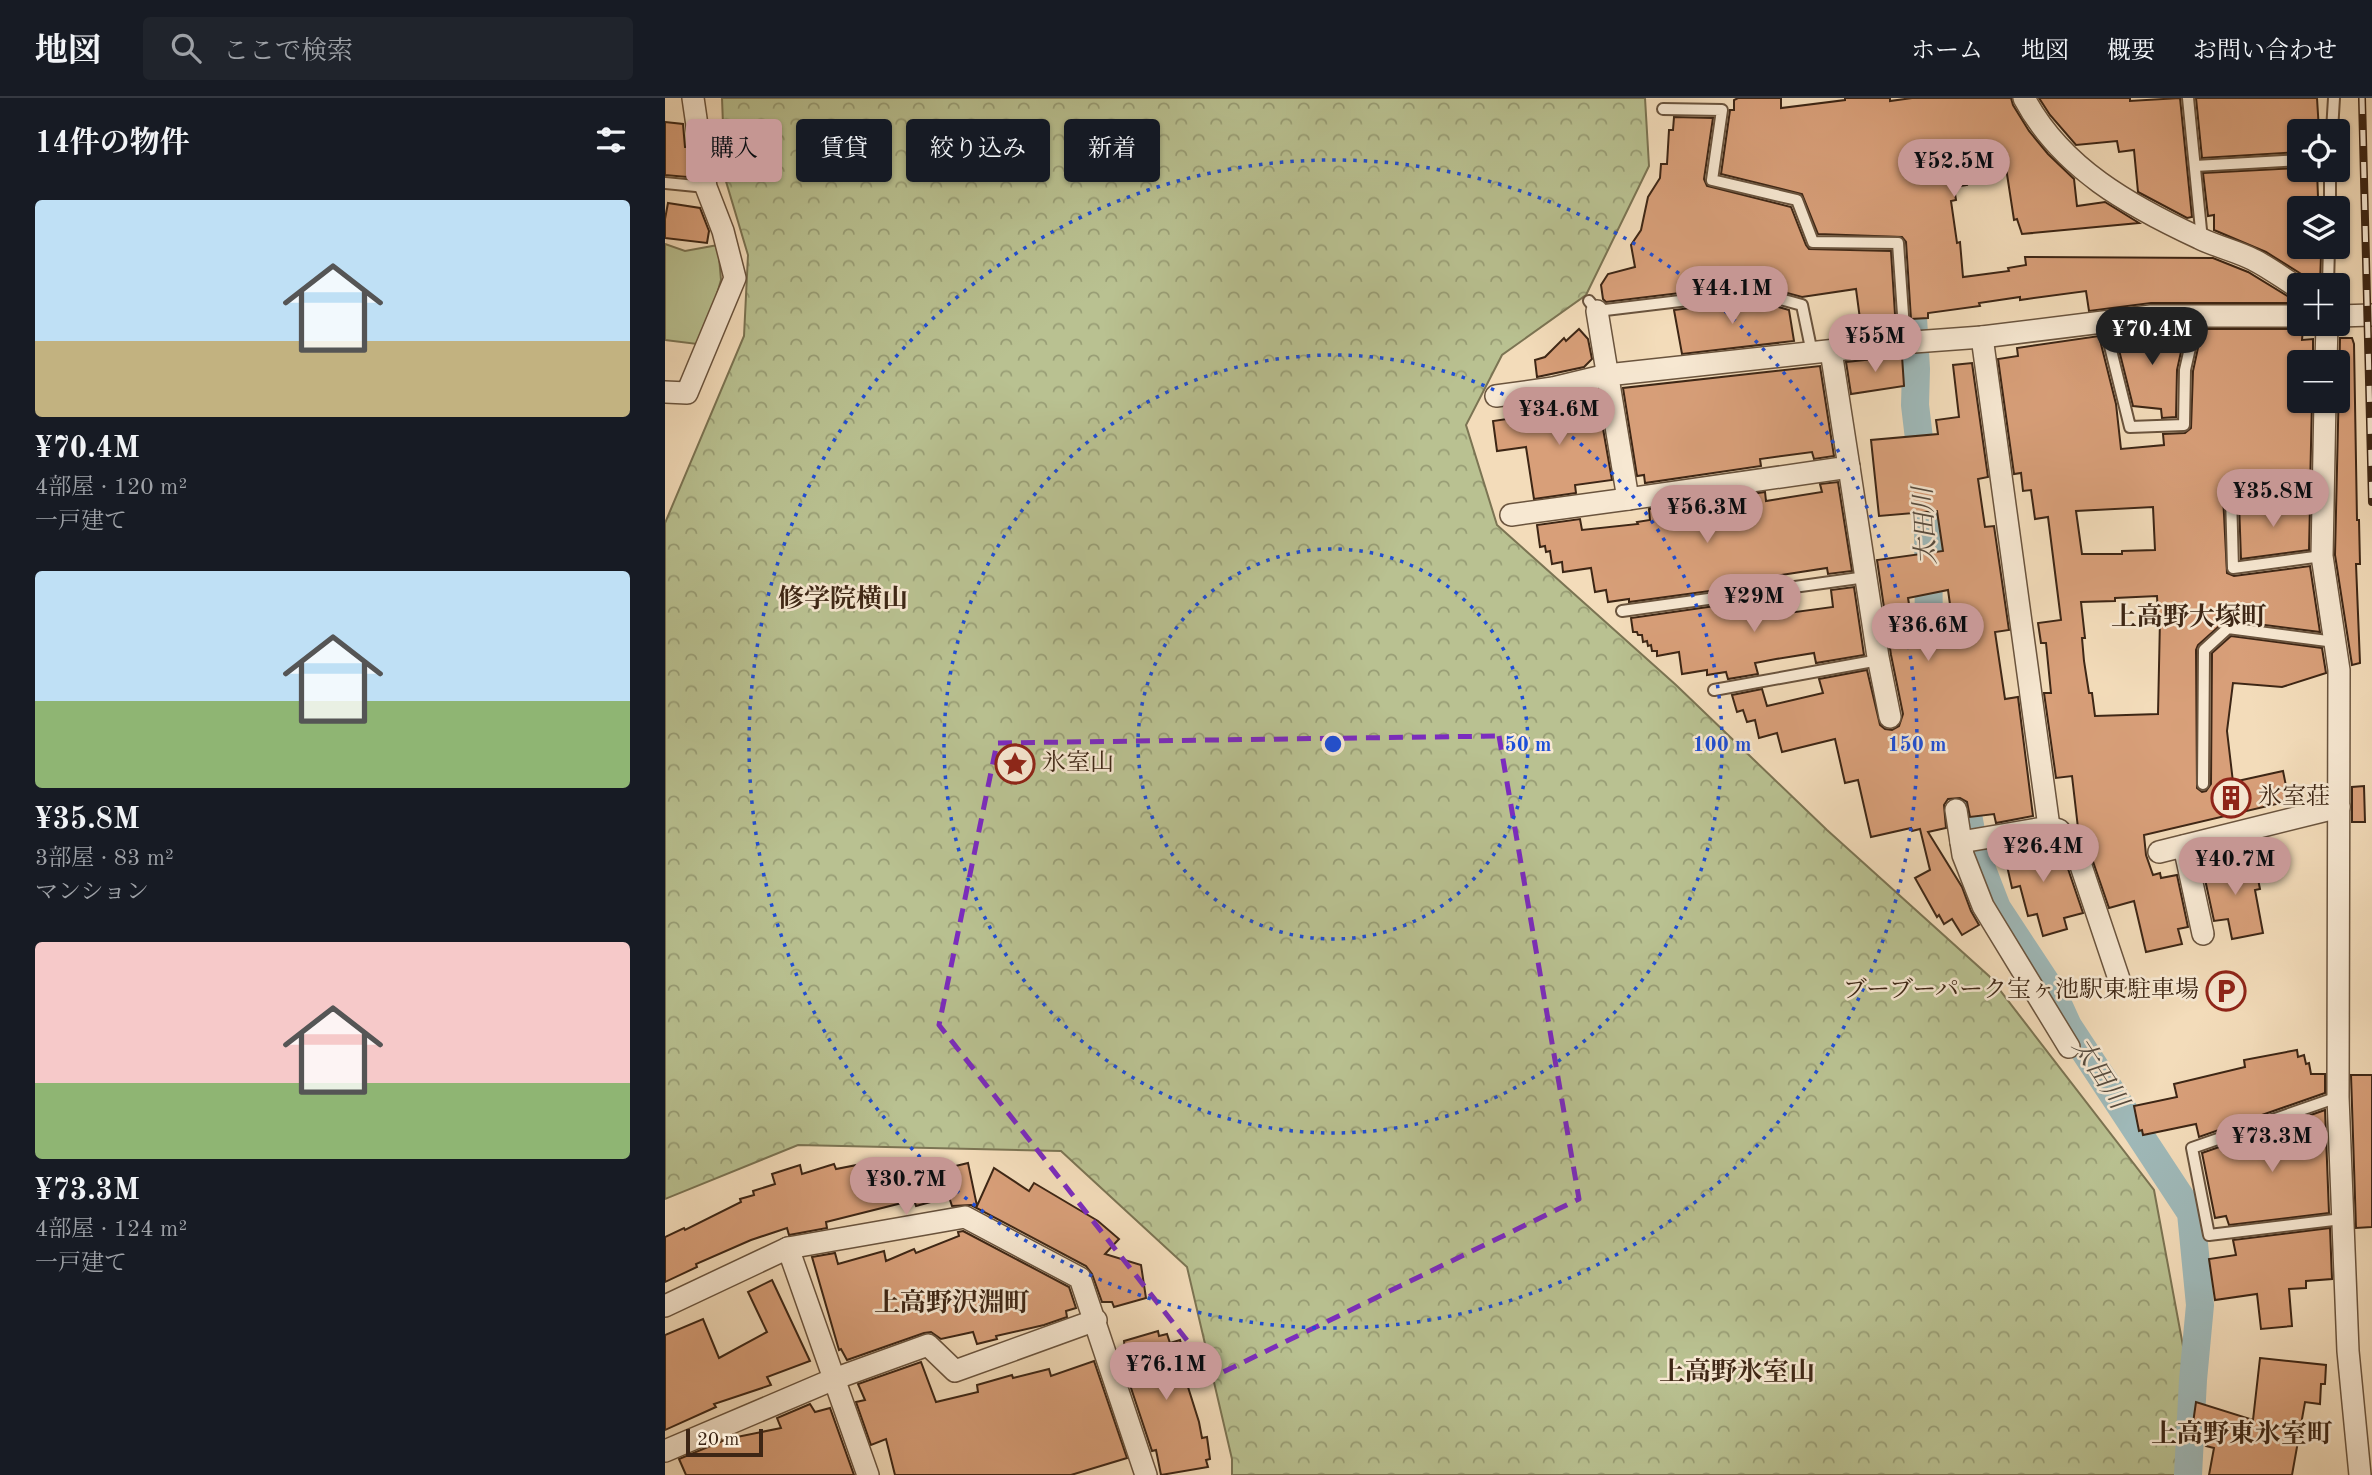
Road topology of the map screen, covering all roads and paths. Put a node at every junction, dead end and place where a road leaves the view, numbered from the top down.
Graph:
1 (693, 98) edge
2 (2024, 98) edge
3 (2188, 98) edge
4 (2334, 98) edge
5 (1663, 109) dead end
6 (2333, 119) edge
7 (2287, 161) edge
8 (2195, 166) junction
9 (665, 183) edge
10 (706, 187) junction
11 (2202, 240) junction
12 (2287, 280) edge
13 (1593, 306) joint
14 (2372, 315) edge
15 (2287, 316) edge
16 (2350, 316) edge
17 (2197, 317) junction
18 (2104, 322) junction
19 (1982, 337) junction
20 (1905, 343) junction
21 (1821, 352) junction
22 (1608, 375) junction
23 (665, 392) edge
24 (1496, 396) dead end
25 (2325, 413) edge
26 (1849, 467) junction
27 (2322, 498) junction
28 (1628, 499) junction
29 (1511, 515) dead end
30 (2322, 556) junction
31 (1866, 577) junction
32 (1622, 611) dead end
33 (2335, 642) junction
34 (1879, 660) junction
35 (1714, 690) dead end
36 (1890, 717) dead end
37 (2203, 784) dead end
38 (2339, 807) junction
39 (1956, 810) dead end
40 (2049, 827) junction
41 (1961, 842) junction
42 (2184, 846) junction
43 (2159, 852) dead end
44 (2203, 934) dead end
45 (2119, 979) dead end
46 (2069, 1047) dead end
47 (2338, 1097) junction
48 (2342, 1219) junction
49 (788, 1248) junction
50 (665, 1306) edge
51 (1096, 1320) junction
52 (834, 1379) junction
53 (665, 1451) edge
54 (868, 1475) edge
55 (1146, 1475) edge
56 (2360, 1475) edge

1 - 10 street
2 - 11 street
3 - 8 lane
4 - 6 lane
5 - 20 lane
7 - 8 lane
8 - 11 lane
9 - 10 lane
10 - 23 street
11 - 12 street
13 - 21 lane
13 - 22 street
14 - 16 street
15 - 17 street
17 - 18 street
17 - 18 lane
18 - 19 street
19 - 20 street
19 - 40 street
20 - 21 street
21 - 22 street
21 - 26 street
22 - 24 street
22 - 28 street
25 - 27 street
26 - 28 street
26 - 31 street
27 - 30 street
27 - 30 lane
28 - 29 street
30 - 33 street
31 - 32 lane
31 - 34 street
33 - 37 lane
33 - 38 street
34 - 35 lane
34 - 36 street
38 - 42 street
38 - 47 street
39 - 41 street
40 - 41 street
40 - 45 street
41 - 46 street
42 - 43 street
42 - 44 street
47 - 48 street
47 - 48 lane
48 - 56 street
49 - 50 street
49 - 51 street
49 - 52 street
51 - 52 street
51 - 55 street
52 - 53 street
52 - 54 street

